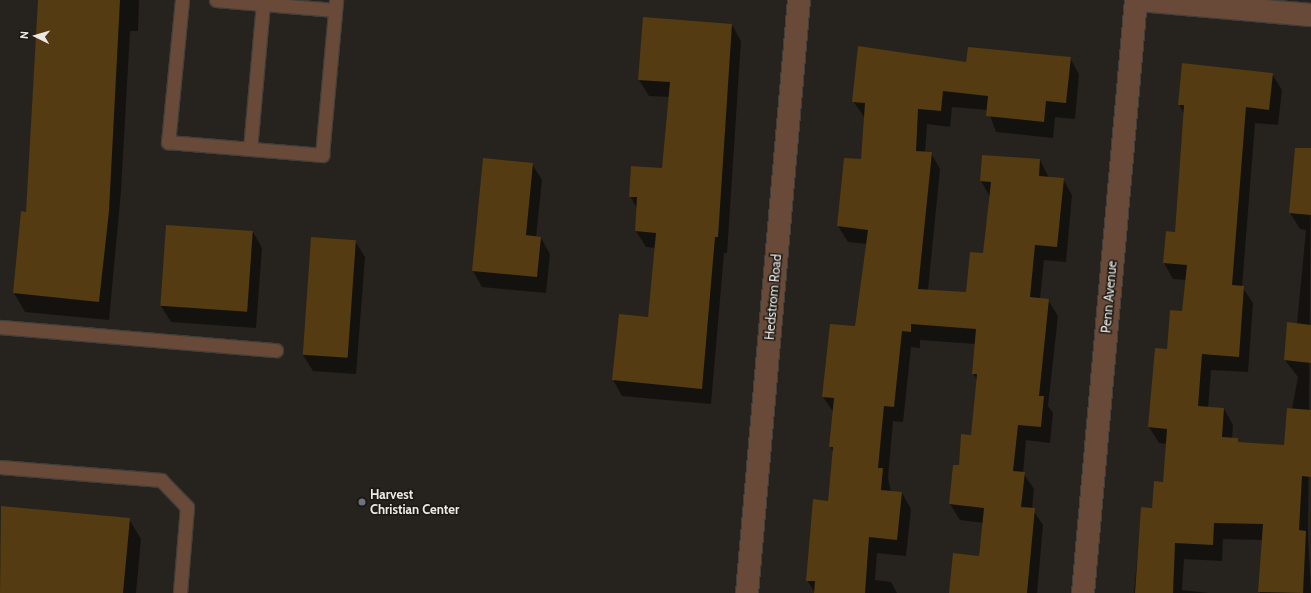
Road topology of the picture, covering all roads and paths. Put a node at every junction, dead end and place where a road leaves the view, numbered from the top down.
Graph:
1 (182, 0) edge
2 (216, 0) edge
3 (800, 0) edge
4 (1136, 0) edge
5 (1139, 0) edge
6 (263, 4) junction
7 (336, 5) edge
8 (1311, 15) edge
9 (250, 149) junction
10 (0, 327) edge
11 (276, 350) dead end
12 (0, 467) edge
13 (180, 593) edge
14 (747, 593) edge
15 (1083, 593) edge

1 - 9 lane
2 - 6 lane
3 - 14 street, Hedstrom Road
4 - 15 street, Penn Avenue
5 - 8 street
6 - 7 lane
6 - 9 lane
7 - 9 lane
10 - 11 lane
12 - 13 lane

